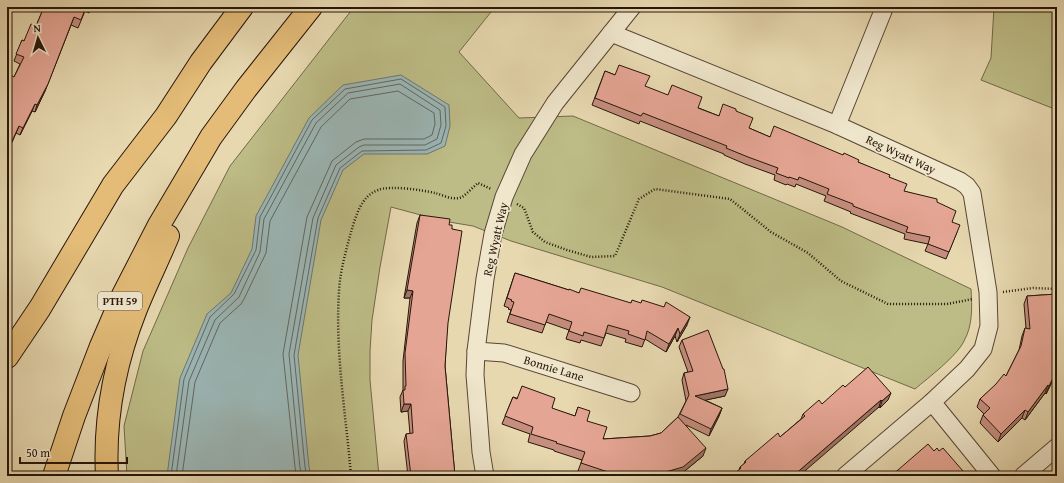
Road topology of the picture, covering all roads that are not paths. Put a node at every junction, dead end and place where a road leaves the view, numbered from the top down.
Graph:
1 (242, 7) edge
2 (311, 7) edge
3 (632, 7) edge
4 (883, 11) dead end
5 (612, 33) junction
6 (837, 125) junction
7 (212, 137) junction
8 (476, 351) junction
9 (7, 357) edge
10 (631, 393) dead end
11 (932, 402) junction
12 (1057, 447) edge
13 (54, 476) edge
14 (107, 476) edge
15 (485, 476) edge
16 (845, 476) edge
17 (992, 476) edge
18 (1023, 476) edge

1 - 9 main road
2 - 7 main road, PTH 59
3 - 5 street, Reg Wyatt Way
4 - 6 street
5 - 6 street, Reg Wyatt Way
5 - 8 street, Reg Wyatt Way
6 - 11 street, Reg Wyatt Way
7 - 13 main road, PTH 59
7 - 14 main road
8 - 10 street, Bonnie Lane
8 - 15 street, Reg Wyatt Way
11 - 16 street, Reg Wyatt Way
11 - 17 street
12 - 18 street

